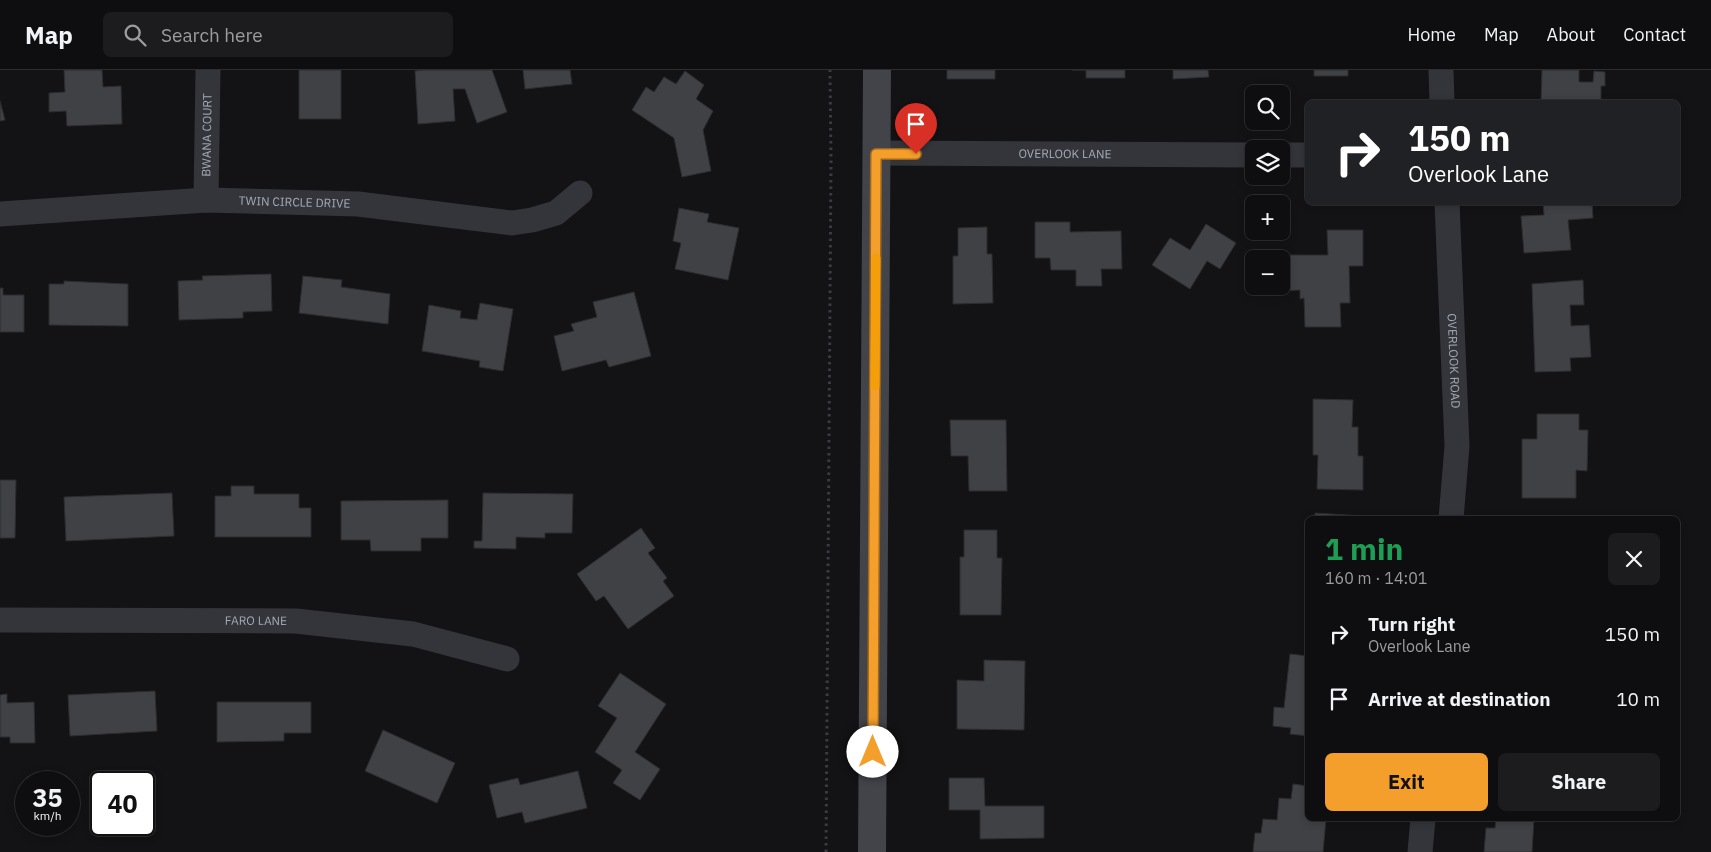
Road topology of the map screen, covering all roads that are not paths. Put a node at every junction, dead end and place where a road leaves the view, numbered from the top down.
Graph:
1 (208, 70) edge
2 (877, 70) edge
3 (1441, 70) edge
4 (1442, 100) edge
5 (876, 154) junction
6 (1245, 155) edge
7 (1290, 155) edge
8 (1305, 155) edge
9 (580, 193) dead end
10 (206, 200) junction
11 (1447, 205) edge
12 (0, 214) edge
13 (1451, 516) edge
14 (0, 620) edge
15 (507, 659) dead end
16 (1423, 821) edge
17 (872, 852) edge
18 (1420, 852) edge

1 - 10 street, BWANA COURT
2 - 5 street
3 - 4 street
5 - 6 street, OVERLOOK LANE
5 - 17 street
7 - 8 street
9 - 10 street, TWIN CIRCLE DRIVE
10 - 12 street, TWIN CIRCLE DRIVE
11 - 13 street, OVERLOOK ROAD
14 - 15 street, FARO LANE
16 - 18 street

